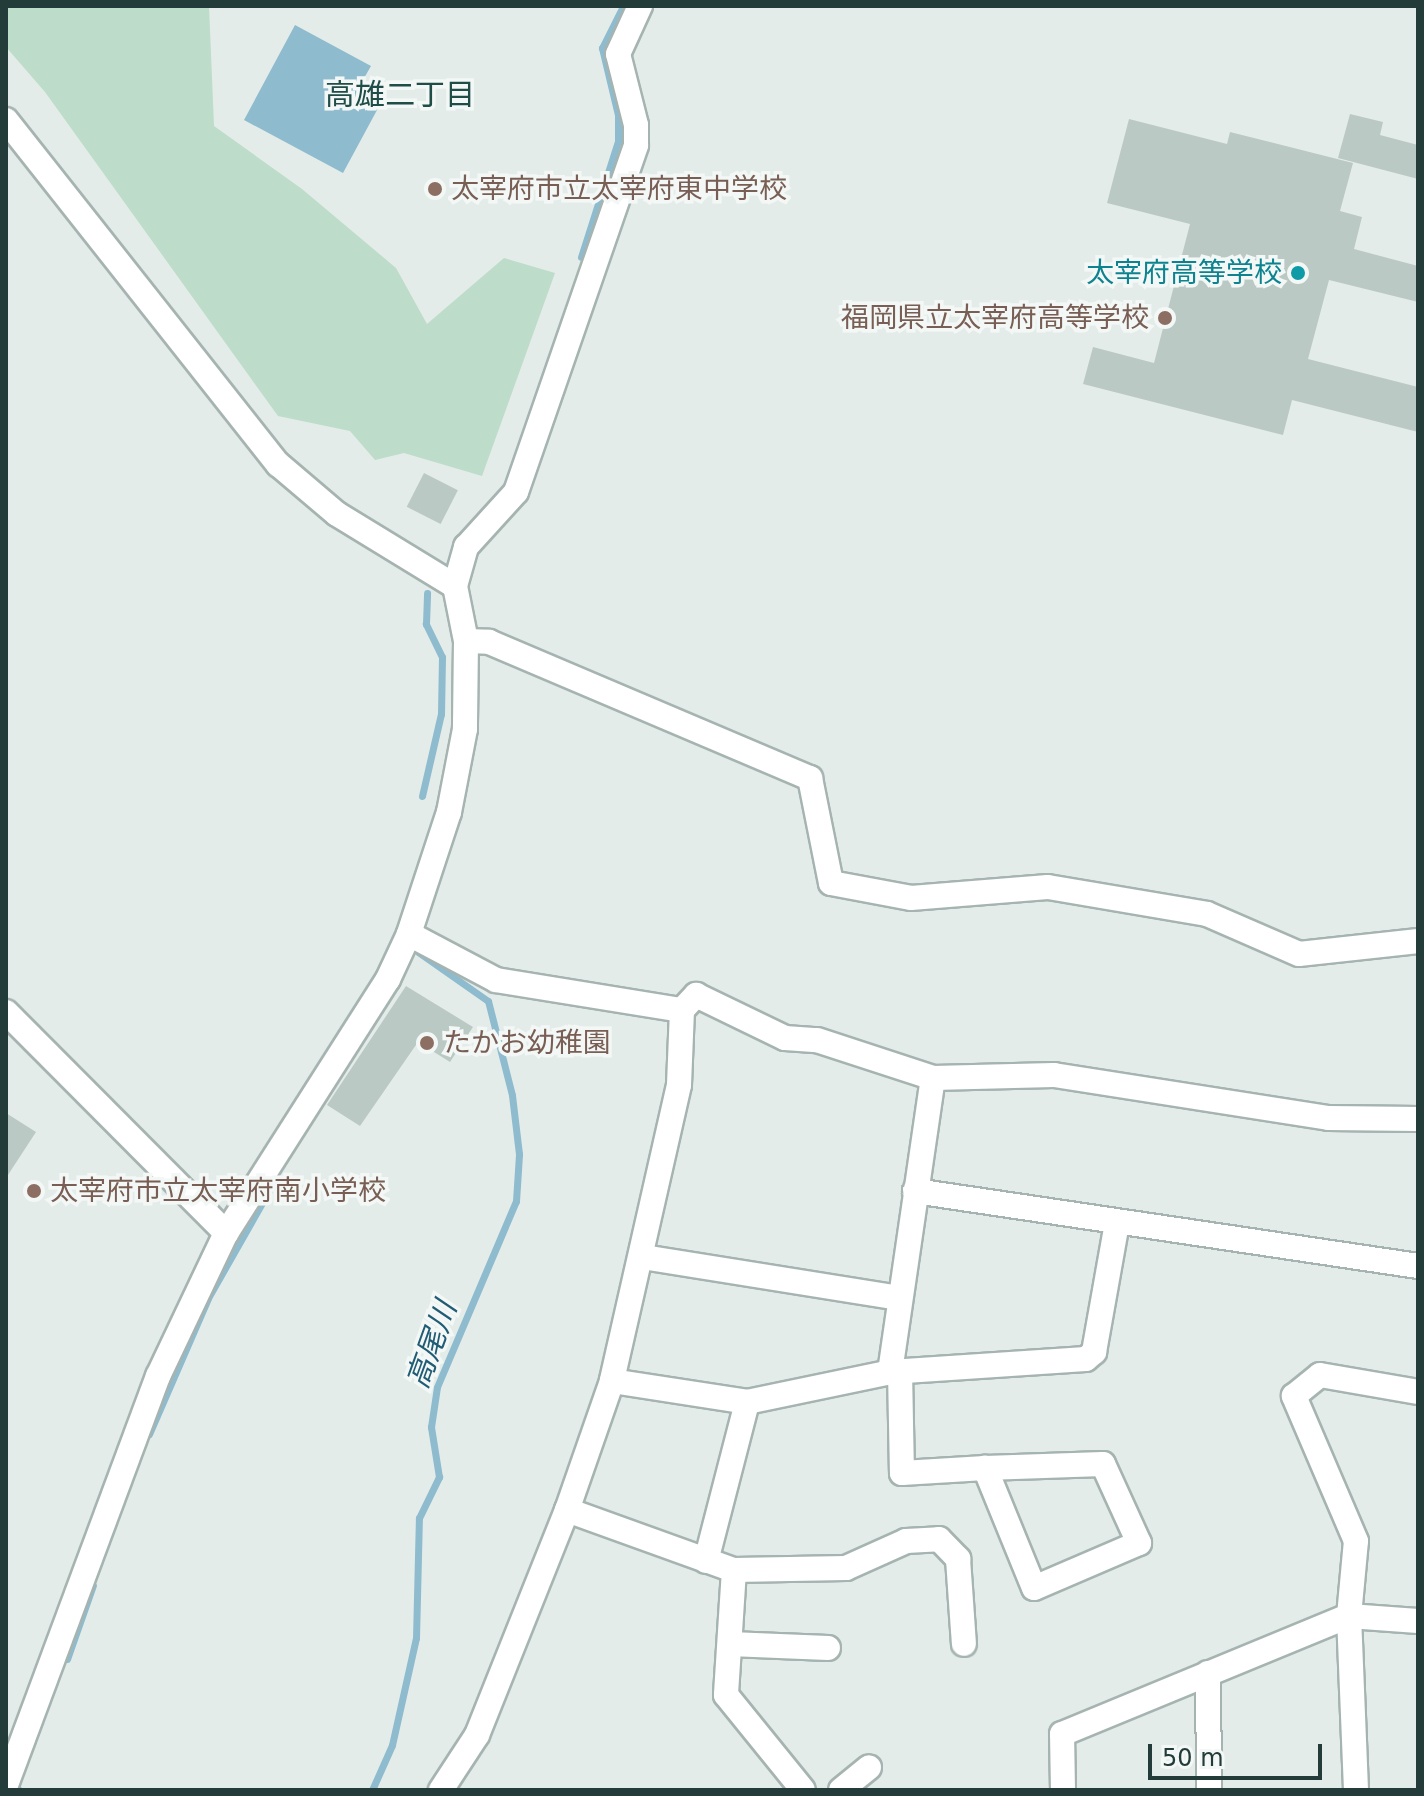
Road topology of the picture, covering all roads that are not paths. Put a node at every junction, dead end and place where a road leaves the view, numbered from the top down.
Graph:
1 (640, 6) edge
2 (6, 120) edge
3 (455, 586) junction
4 (466, 641) junction
5 (409, 934) junction
6 (1418, 941) edge
7 (682, 1010) junction
8 (6, 1012) edge
9 (933, 1078) junction
10 (1418, 1119) edge
11 (915, 1191) junction
12 (1117, 1223) junction
13 (226, 1233) junction
14 (643, 1257) junction
15 (1418, 1266) edge
16 (898, 1298) junction
17 (895, 1371) junction
18 (612, 1381) junction
19 (1418, 1392) edge
20 (747, 1402) junction
21 (985, 1468) junction
22 (567, 1510) junction
23 (706, 1561) junction
24 (734, 1570) junction
25 (1349, 1616) junction
26 (1418, 1621) edge
27 (730, 1644) junction
28 (964, 1644) dead end
29 (828, 1648) dead end
30 (1208, 1673) junction
31 (869, 1767) dead end
32 (6, 1784) edge
33 (441, 1790) edge
34 (803, 1790) edge
35 (841, 1790) edge
36 (1063, 1790) edge
37 (1209, 1790) edge
38 (1356, 1790) edge

1 - 3 street
2 - 3 street
3 - 4 street
4 - 5 street
4 - 6 street
5 - 7 street
5 - 13 street
7 - 9 street
7 - 14 street
8 - 13 street
9 - 10 street
9 - 11 street
11 - 12 street
11 - 16 street
12 - 15 street
12 - 17 street
13 - 32 street
14 - 16 street
14 - 18 street
16 - 17 street
17 - 20 street
17 - 21 street
18 - 20 street
18 - 22 street
19 - 25 street
20 - 23 street
21 - 21 street
22 - 23 street
22 - 33 street
23 - 24 street
24 - 27 street
24 - 28 street
25 - 26 street
25 - 30 street
25 - 38 street
27 - 29 street
27 - 34 street
30 - 36 street
30 - 37 street
31 - 35 street

